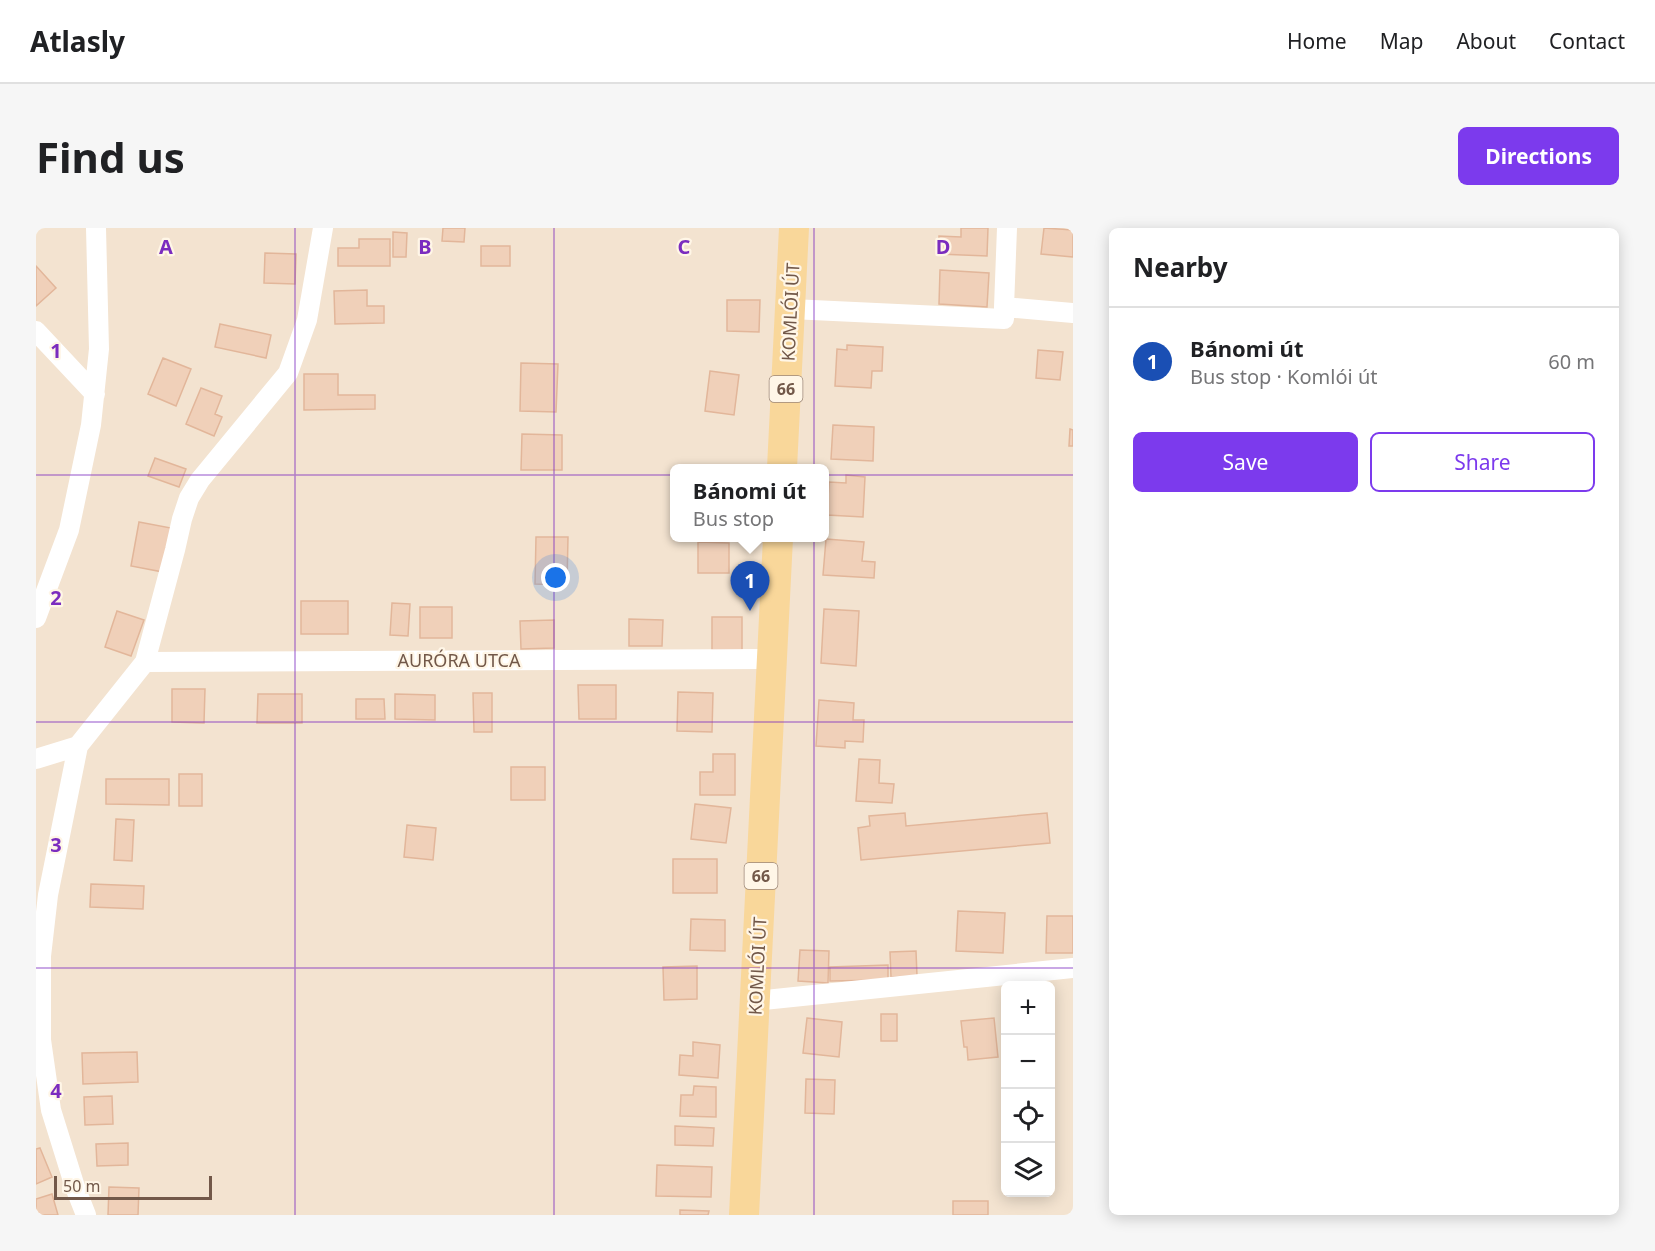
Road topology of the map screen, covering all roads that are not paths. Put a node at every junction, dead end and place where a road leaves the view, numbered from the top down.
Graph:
1 (96, 228) edge
2 (323, 228) edge
3 (794, 228) edge
4 (1007, 228) edge
5 (1004, 307) junction
6 (790, 309) junction
7 (1073, 313) edge
8 (36, 331) edge
9 (95, 394) junction
10 (782, 464) edge
11 (778, 542) edge
12 (36, 618) edge
13 (772, 659) junction
14 (145, 662) junction
15 (78, 746) junction
16 (36, 759) edge
17 (1073, 968) edge
18 (755, 1000) junction
19 (86, 1215) edge
20 (744, 1215) edge

1 - 9 street
2 - 14 street
3 - 6 main road, KOMLÓI ÚT / 66
4 - 5 street
5 - 6 street
5 - 7 street
6 - 10 main road, KOMLÓI ÚT / 66
8 - 9 street
9 - 12 street
11 - 13 main road, KOMLÓI ÚT / 66
13 - 14 street, AURÓRA UTCA
13 - 18 main road, KOMLÓI ÚT / 66
14 - 15 street
15 - 16 street
15 - 19 street
17 - 18 street
18 - 20 main road, KOMLÓI ÚT / 66

